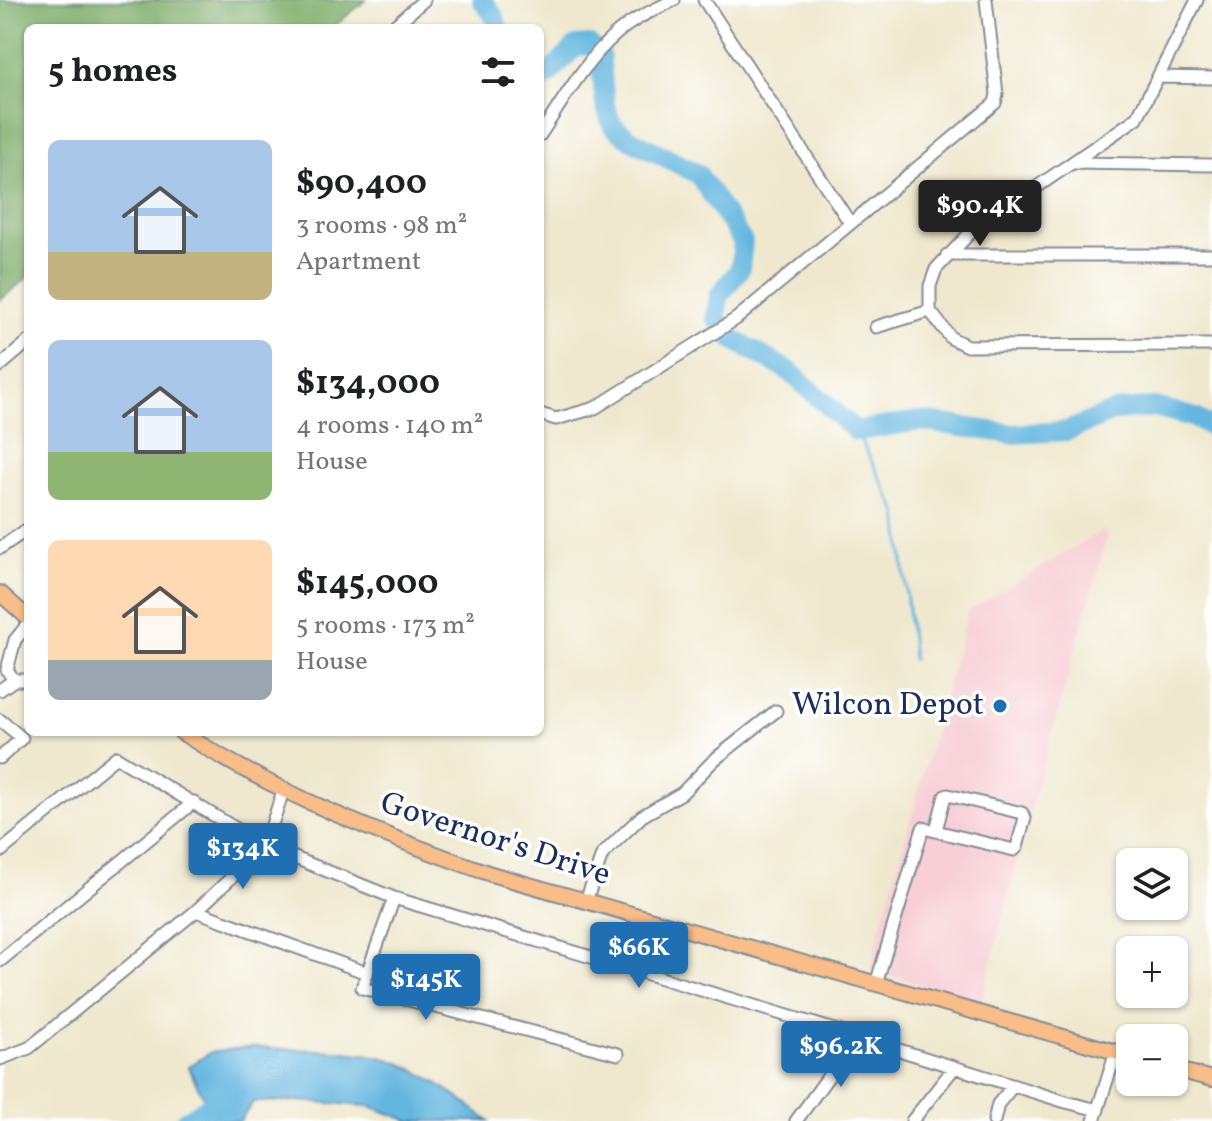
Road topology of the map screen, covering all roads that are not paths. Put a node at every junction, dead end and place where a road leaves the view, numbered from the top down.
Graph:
1 (424, 0) edge
2 (674, 0) edge
3 (704, 0) edge
4 (986, 0) edge
5 (1197, 0) edge
6 (397, 24) edge
7 (1158, 77) junction
8 (1212, 78) edge
9 (544, 129) edge
10 (1073, 163) junction
11 (1212, 165) edge
12 (850, 223) junction
13 (947, 255) junction
14 (1212, 255) edge
15 (930, 311) junction
16 (876, 327) dead end
17 (24, 345) edge
18 (1212, 345) edge
19 (0, 366) edge
20 (544, 415) edge
21 (24, 532) edge
22 (0, 548) edge
23 (0, 593) edge
24 (24, 617) edge
25 (24, 627) edge
26 (7, 675) edge
27 (0, 690) edge
28 (776, 711) dead end
29 (0, 720) edge
30 (188, 736) edge
31 (0, 758) edge
32 (283, 791) junction
33 (194, 802) junction
34 (936, 830) junction
35 (265, 846) junction
36 (0, 852) edge
37 (394, 898) junction
38 (586, 901) junction
39 (196, 911) junction
40 (0, 961) edge
41 (367, 973) junction
42 (876, 984) junction
43 (857, 1037) junction
44 (1116, 1052) edge
45 (618, 1054) dead end
46 (0, 1059) edge
47 (954, 1068) junction
48 (1116, 1070) edge
49 (1188, 1073) edge
50 (1212, 1079) edge
51 (1013, 1086) junction
52 (1096, 1115) edge
53 (796, 1121) edge
54 (912, 1121) edge
55 (994, 1121) edge

1 - 6 street
2 - 9 street
3 - 12 street
4 - 12 street
5 - 7 street
7 - 8 street
7 - 10 street
10 - 11 street
10 - 13 street
12 - 20 street
13 - 14 street
13 - 15 street
15 - 16 street
15 - 18 street
17 - 19 street
21 - 22 street
23 - 24 main road
25 - 26 street
26 - 27 street
28 - 38 street
29 - 31 street
30 - 32 main road, Governor's Drive
32 - 35 street
32 - 38 main road, Governor's Drive
33 - 35 street
33 - 36 street
33 - 40 street
34 - 34 street
34 - 42 street
35 - 37 street
35 - 39 street
37 - 41 street
37 - 43 street
38 - 42 main road, Governor's Drive
39 - 41 street
39 - 46 street
41 - 45 street
42 - 44 main road, Governor's Drive
43 - 47 street
43 - 53 street
47 - 51 street
47 - 54 street
48 - 52 street
49 - 50 main road
51 - 52 street
51 - 55 street

